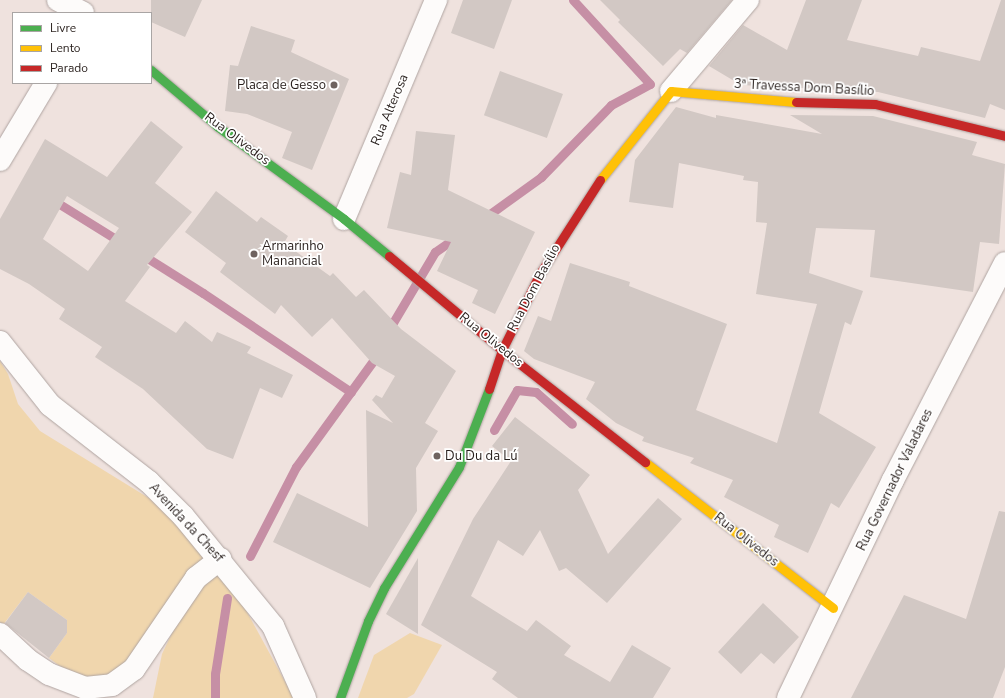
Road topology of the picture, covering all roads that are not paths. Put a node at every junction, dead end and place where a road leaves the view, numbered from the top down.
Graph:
1 (58, 0) edge
2 (436, 0) edge
3 (748, 0) edge
4 (82, 9) edge
5 (152, 71) edge
6 (45, 84) edge
7 (671, 91) junction
8 (1005, 136) edge
9 (0, 160) edge
10 (344, 219) junction
11 (1005, 263) edge
12 (0, 342) edge
13 (502, 350) junction
14 (220, 559) junction
15 (833, 608) junction
16 (0, 634) edge
17 (305, 698) edge
18 (340, 698) edge
19 (788, 698) edge

1 - 4 street
2 - 10 street, Rua Alterosa
3 - 7 street, Rua Dom Basílio
5 - 10 street, Rua Olivedos
6 - 9 street
7 - 8 street, 3ª Travessa Dom Basílio
7 - 13 street, Rua Dom Basílio
10 - 13 street, Rua Olivedos
11 - 15 street, Rua Governador Valadares
12 - 14 street, Avenida da Chesf
13 - 15 street, Rua Olivedos
13 - 18 street, Rua Dom Basílio
14 - 16 street
14 - 17 street, Avenida da Chesf
15 - 19 street, Rua Governador Valadares

